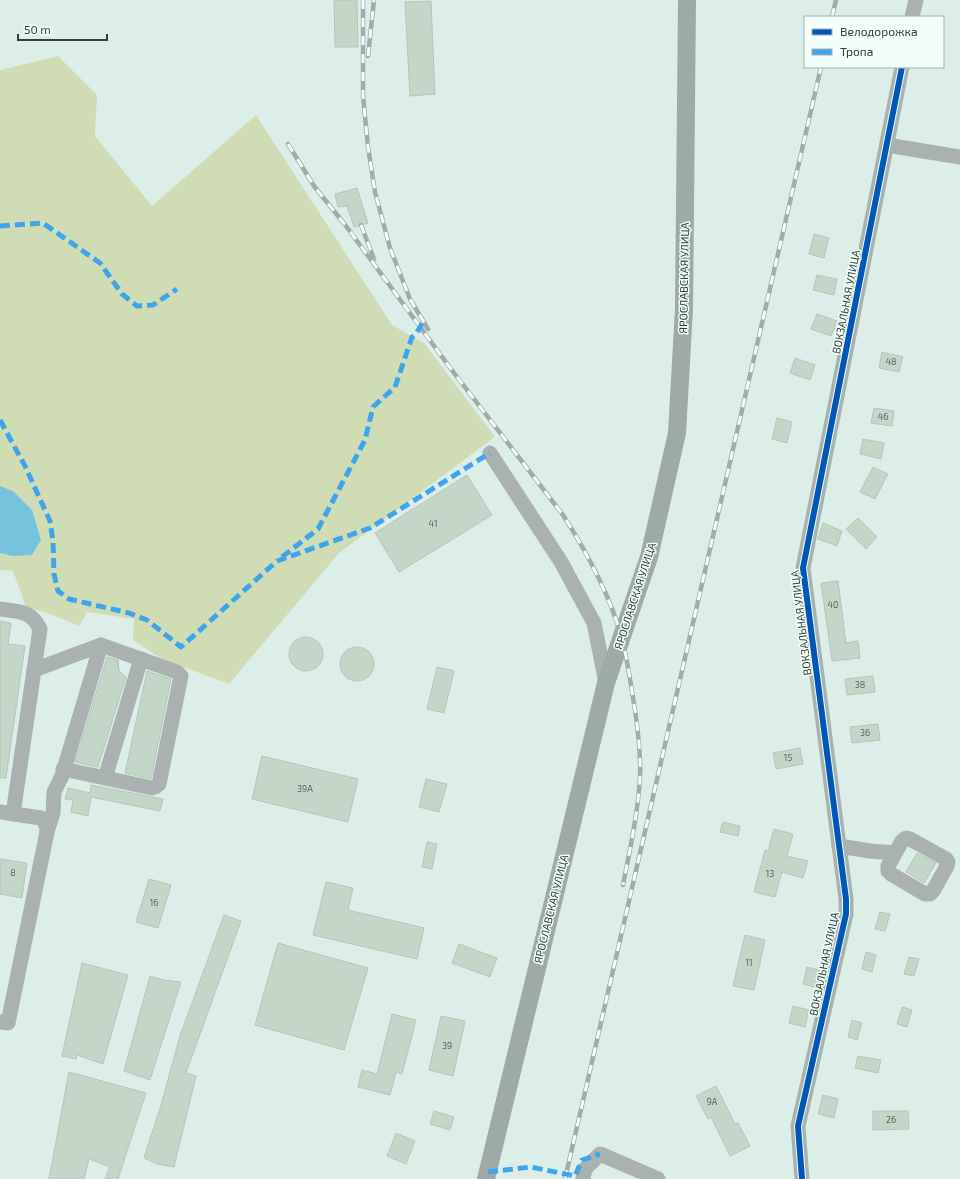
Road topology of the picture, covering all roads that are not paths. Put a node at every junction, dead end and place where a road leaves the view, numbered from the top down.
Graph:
1 (687, 0) edge
2 (916, 0) edge
3 (912, 16) edge
4 (902, 68) edge
5 (887, 145) junction
6 (960, 157) edge
7 (490, 453) dead end
8 (0, 609) edge
9 (101, 645) junction
10 (141, 659) junction
11 (34, 670) junction
12 (606, 683) junction
13 (63, 769) junction
14 (105, 778) junction
15 (7, 813) edge
16 (47, 832) junction
17 (839, 846) junction
18 (895, 853) dead end
19 (4, 1023) edge
20 (486, 1179) edge
21 (582, 1179) edge
22 (658, 1179) edge
23 (802, 1179) edge

1 - 12 main road, ЯРОСЛАВСКАЯ УЛИЦА
2 - 3 street
4 - 5 street, ВОКЗАЛЬНАЯ УЛИЦА
5 - 6 street
5 - 17 street, ВОКЗАЛЬНАЯ УЛИЦА
7 - 12 street
8 - 11 street
9 - 10 street
9 - 11 street
9 - 13 street
10 - 14 street
10 - 14 street
11 - 15 street
12 - 20 main road, ЯРОСЛАВСКАЯ УЛИЦА
13 - 14 street
13 - 16 street
15 - 16 street
16 - 19 street
17 - 18 street
17 - 23 street, ВОКЗАЛЬНАЯ УЛИЦА
21 - 22 street

